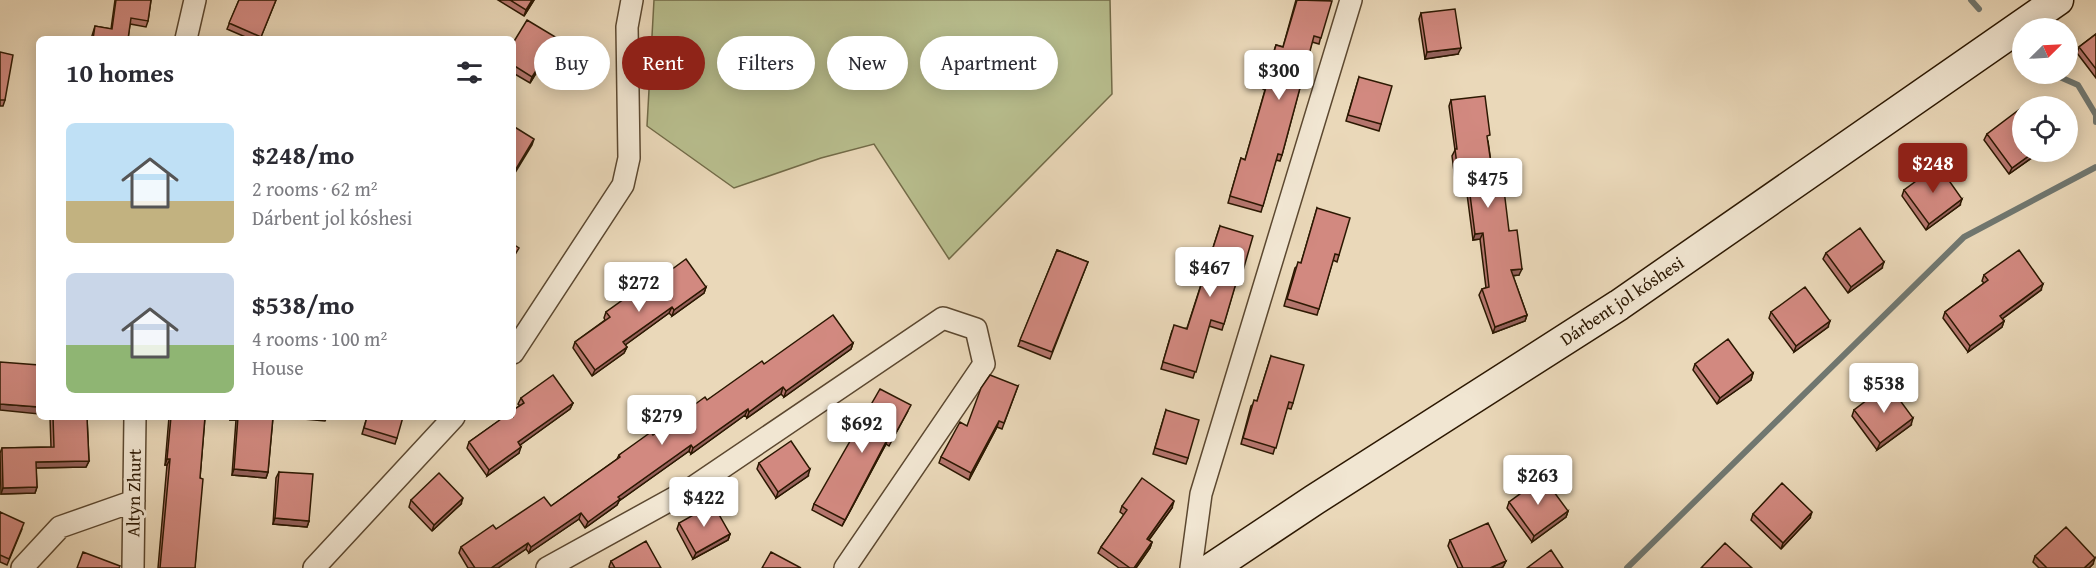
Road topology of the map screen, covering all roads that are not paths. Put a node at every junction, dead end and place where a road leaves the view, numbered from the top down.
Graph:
1 (195, 0) edge
2 (632, 0) edge
3 (1351, 0) edge
4 (2058, 0) edge
5 (187, 36) edge
6 (516, 348) edge
7 (135, 420) edge
8 (451, 420) edge
9 (134, 501) junction
10 (22, 568) edge
11 (133, 568) edge
12 (314, 568) edge
13 (547, 568) edge
14 (844, 568) edge
15 (1191, 568) edge
16 (1212, 568) edge

1 - 5 street
2 - 6 street
3 - 15 street
4 - 16 main road, Dárbent jol kóshesi
7 - 9 street, Altyn Zhurt
8 - 12 street
9 - 10 street
9 - 11 street, Altyn Zhurt
13 - 14 street

